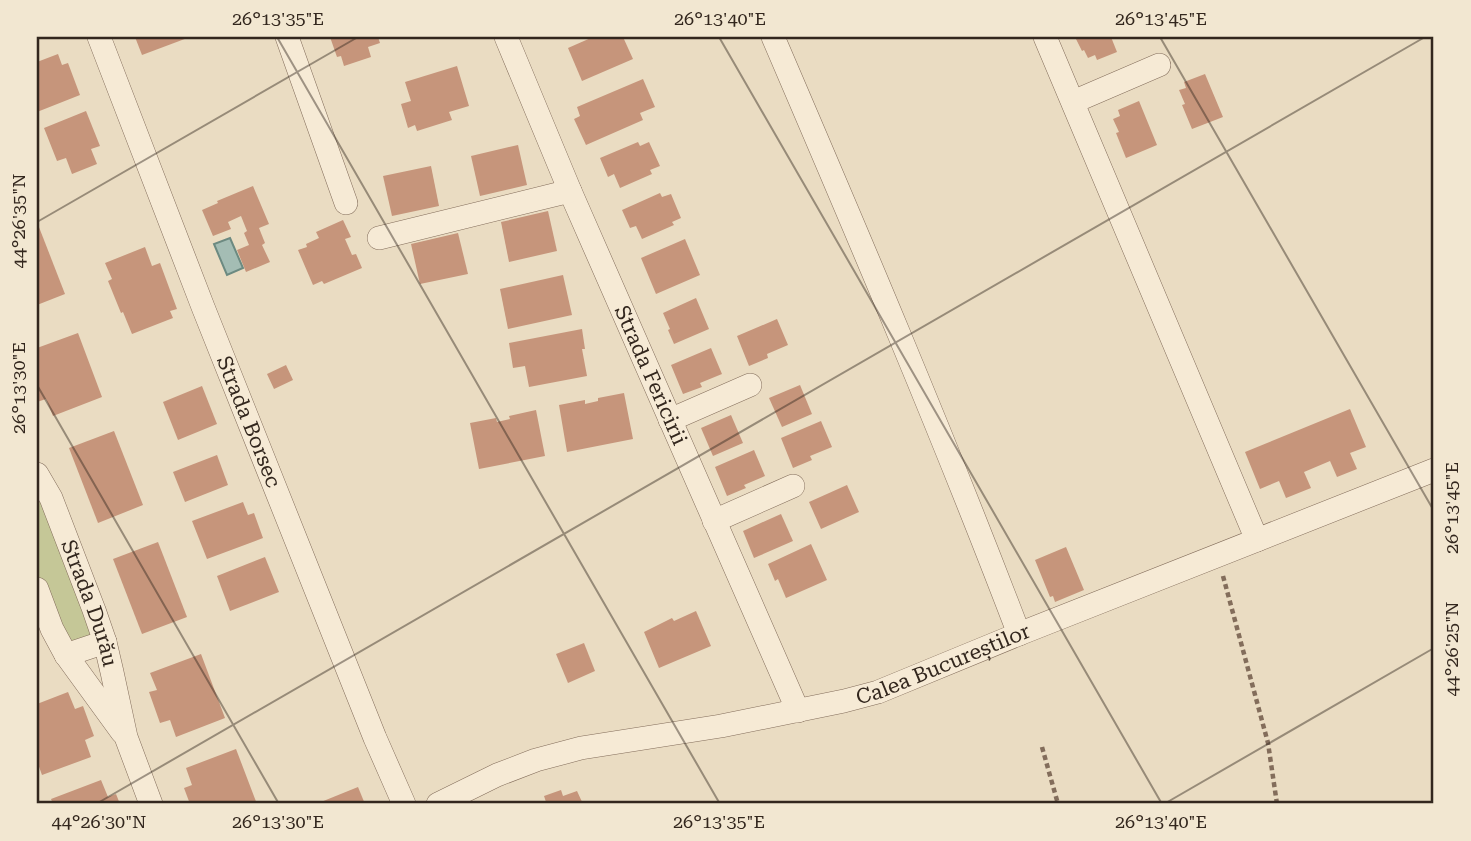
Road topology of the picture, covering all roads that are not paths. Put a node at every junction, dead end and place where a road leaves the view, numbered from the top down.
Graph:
1 (99, 37) edge
2 (287, 37) edge
3 (506, 37) edge
4 (773, 37) edge
5 (1045, 37) edge
6 (1159, 65) dead end
7 (1073, 102) junction
8 (570, 191) junction
9 (346, 203) dead end
10 (379, 237) dead end
11 (750, 386) dead end
12 (670, 420) junction
13 (1434, 470) edge
14 (37, 474) edge
15 (793, 486) dead end
16 (44, 501) edge
17 (714, 521) junction
18 (1257, 540) junction
19 (37, 589) edge
20 (1019, 634) junction
21 (105, 642) junction
22 (65, 655) junction
23 (798, 711) junction
24 (126, 737) junction
25 (151, 804) edge
26 (404, 804) edge
27 (438, 804) edge

1 - 26 street, Strada Borsec
2 - 9 street
3 - 8 street, Strada Fericirii
4 - 20 street
5 - 7 street
6 - 7 street
7 - 18 street
8 - 10 street
8 - 12 street, Strada Fericirii
11 - 12 street
12 - 17 street, Strada Fericirii
13 - 18 street, Calea Bucureștilor
14 - 16 street, Strada Durău
15 - 17 street
16 - 21 street, Strada Durău
17 - 23 street, Strada Fericirii
18 - 20 street, Calea Bucureștilor
19 - 22 street, Strada Durău
20 - 23 street, Calea Bucureștilor
21 - 22 street
21 - 24 street, Strada Durău
22 - 24 street, Strada Durău
23 - 27 street, Calea Bucureștilor
24 - 25 street, Strada Durău

